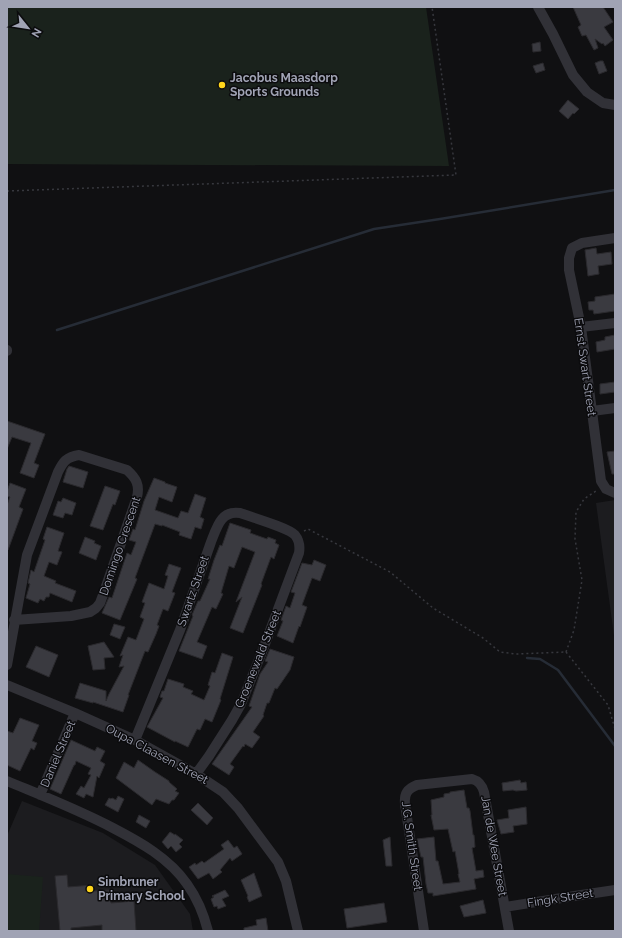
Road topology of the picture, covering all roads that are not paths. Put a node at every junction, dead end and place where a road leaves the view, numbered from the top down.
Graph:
1 (538, 7) edge
2 (615, 105) edge
3 (615, 238) edge
4 (615, 323) edge
5 (580, 327) junction
6 (615, 408) edge
7 (592, 411) junction
8 (615, 493) edge
9 (296, 536) joint
10 (14, 620) junction
11 (7, 665) edge
12 (7, 685) edge
13 (75, 712) junction
14 (135, 740) junction
15 (196, 774) junction
16 (460, 780) joint
17 (7, 781) edge
18 (40, 795) junction
19 (615, 890) edge
20 (505, 907) junction
21 (208, 931) edge
22 (298, 931) edge
23 (424, 931) edge
24 (509, 931) edge

1 - 2 street
3 - 5 street, Ernst Swart Street
4 - 5 street
5 - 7 street, Ernst Swart Street
6 - 7 street
7 - 8 street, Ernst Swart Street
9 - 14 street, Swartz Street
9 - 15 street, Groenewald Street
10 - 10 street, Domingo Crescent
10 - 11 street, Domingo Crescent
12 - 13 street, Oupa Claasen Street
13 - 14 street, Oupa Claasen Street
13 - 18 street, Daniel Street
14 - 15 street, Oupa Claasen Street
15 - 22 street, Oupa Claasen Street
16 - 20 street, Jan de Wee Street
16 - 23 street, J.G. Smith Street
17 - 18 street
18 - 21 street
19 - 20 street, Fingk Street
20 - 24 street, Jan de Wee Street

